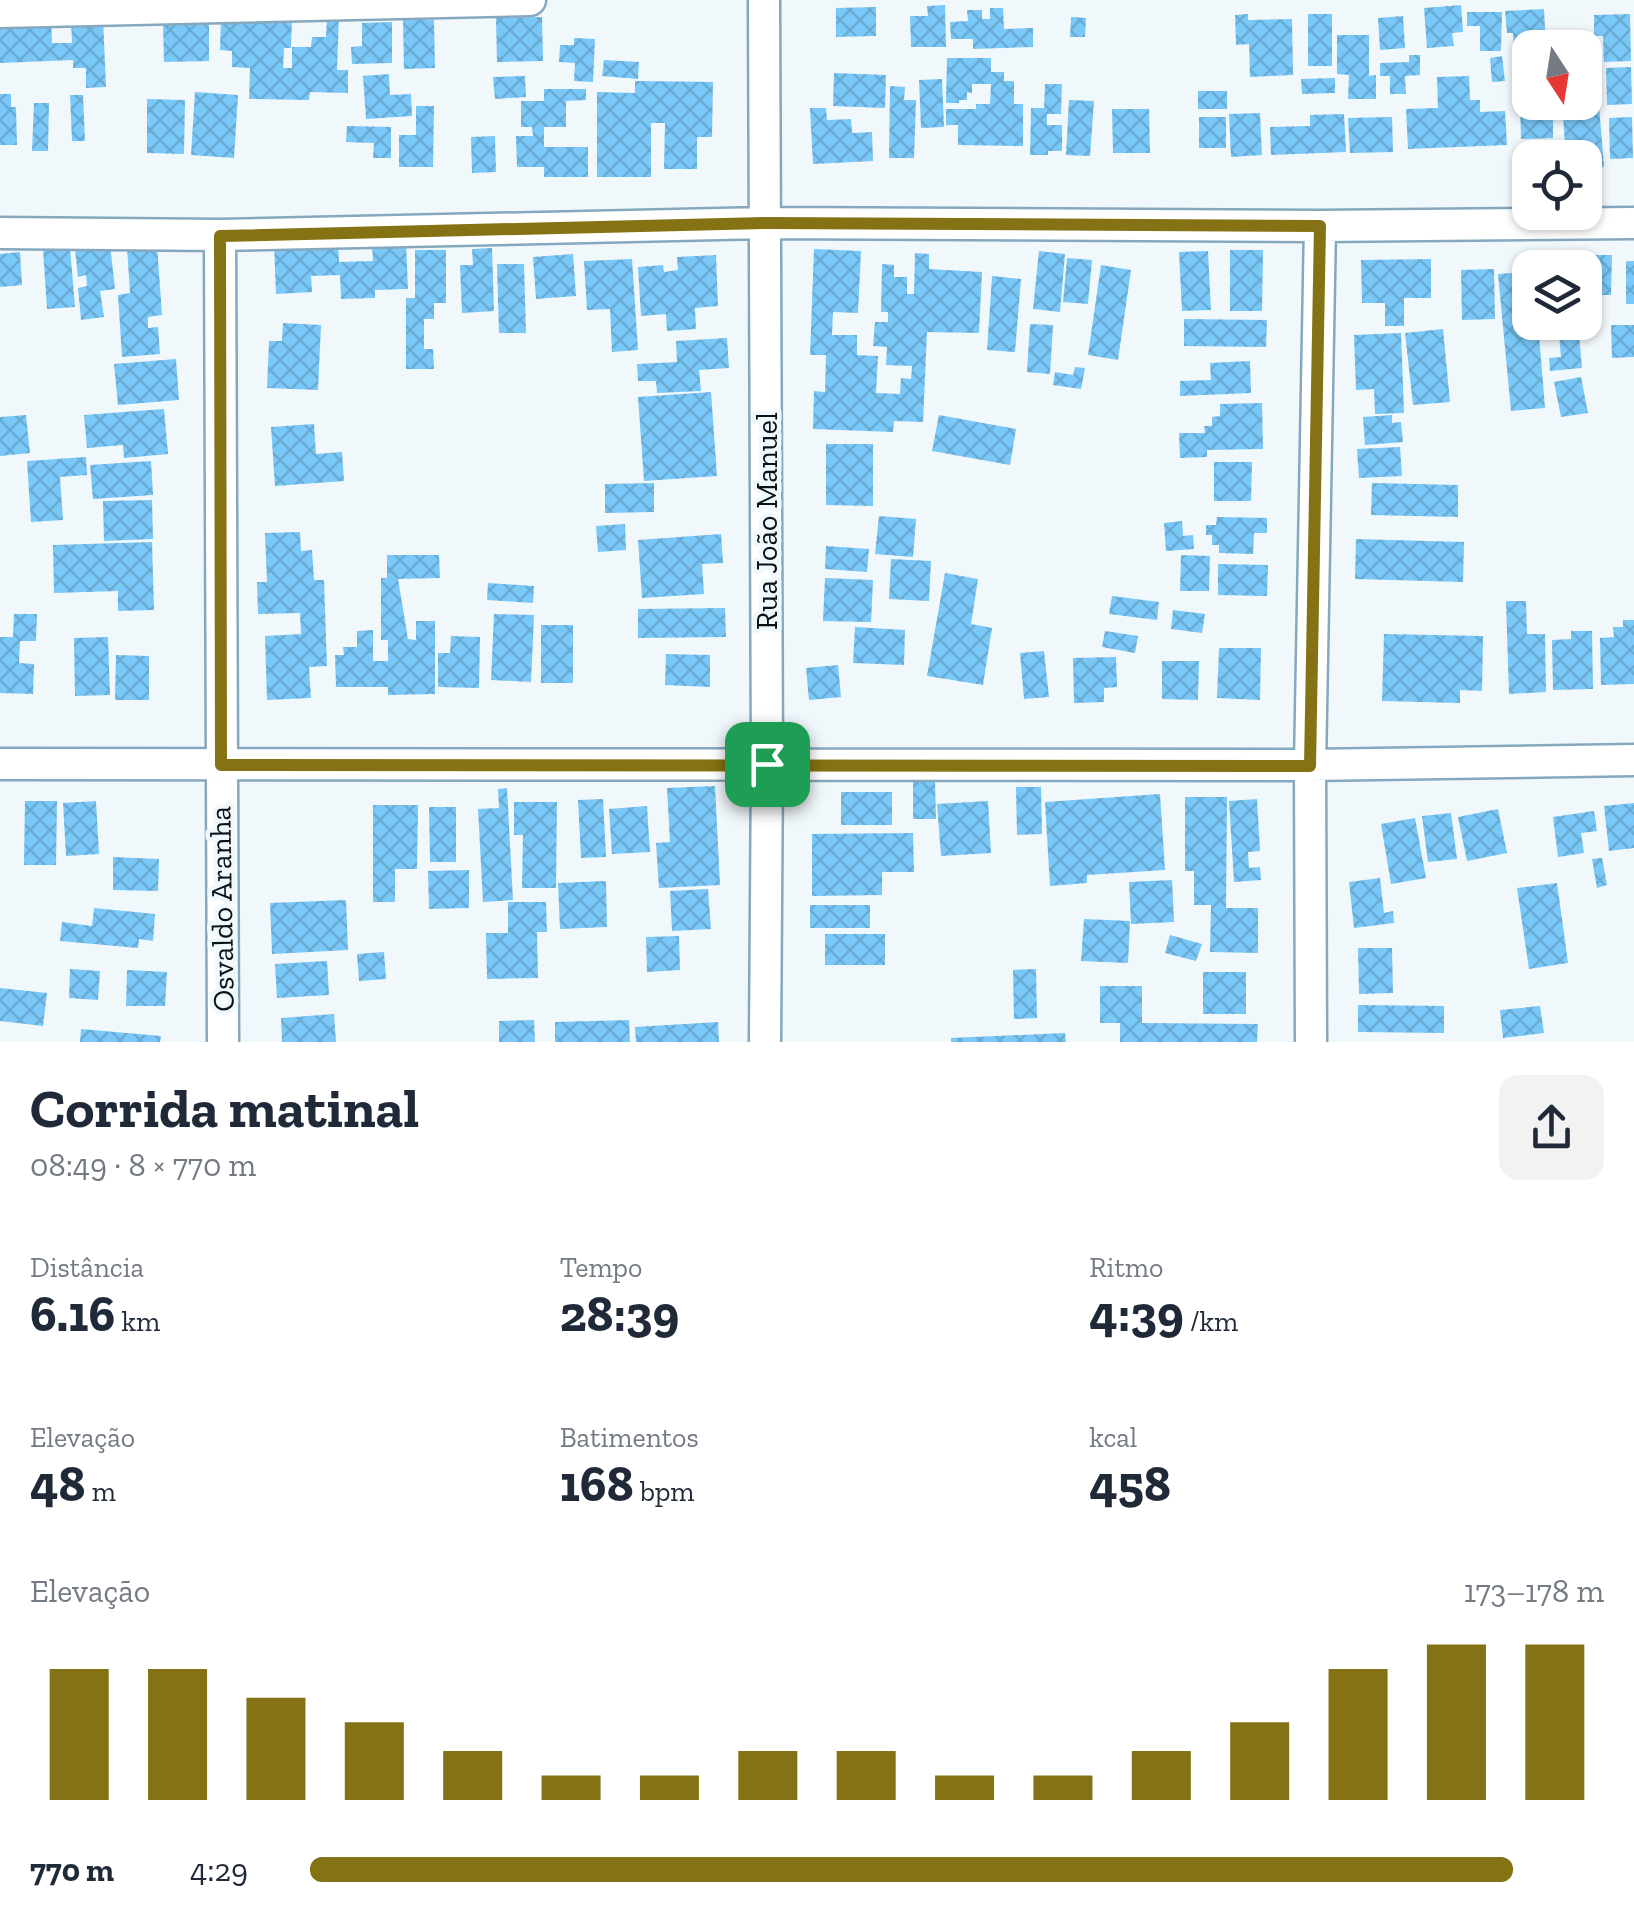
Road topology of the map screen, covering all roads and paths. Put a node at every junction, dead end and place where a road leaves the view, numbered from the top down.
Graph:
1 (530, 0) edge
2 (764, 0) edge
3 (0, 12) edge
4 (766, 223) junction
5 (1634, 223) edge
6 (1320, 226) junction
7 (0, 233) edge
8 (220, 236) junction
9 (1634, 760) edge
10 (0, 764) edge
11 (767, 764) junction
12 (221, 765) junction
13 (1310, 766) junction
14 (223, 1042) edge
15 (765, 1042) edge
16 (1311, 1042) edge

1 - 3 street
2 - 4 street, Rua João Manuel
4 - 6 street
4 - 8 street
4 - 11 street, Rua João Manuel
5 - 6 street
6 - 13 street
7 - 8 street
8 - 12 street, Osvaldo Aranha
9 - 13 street
10 - 12 street
11 - 12 street
11 - 13 street
11 - 15 street, Rua João Manuel
12 - 14 street, Osvaldo Aranha
13 - 16 street

